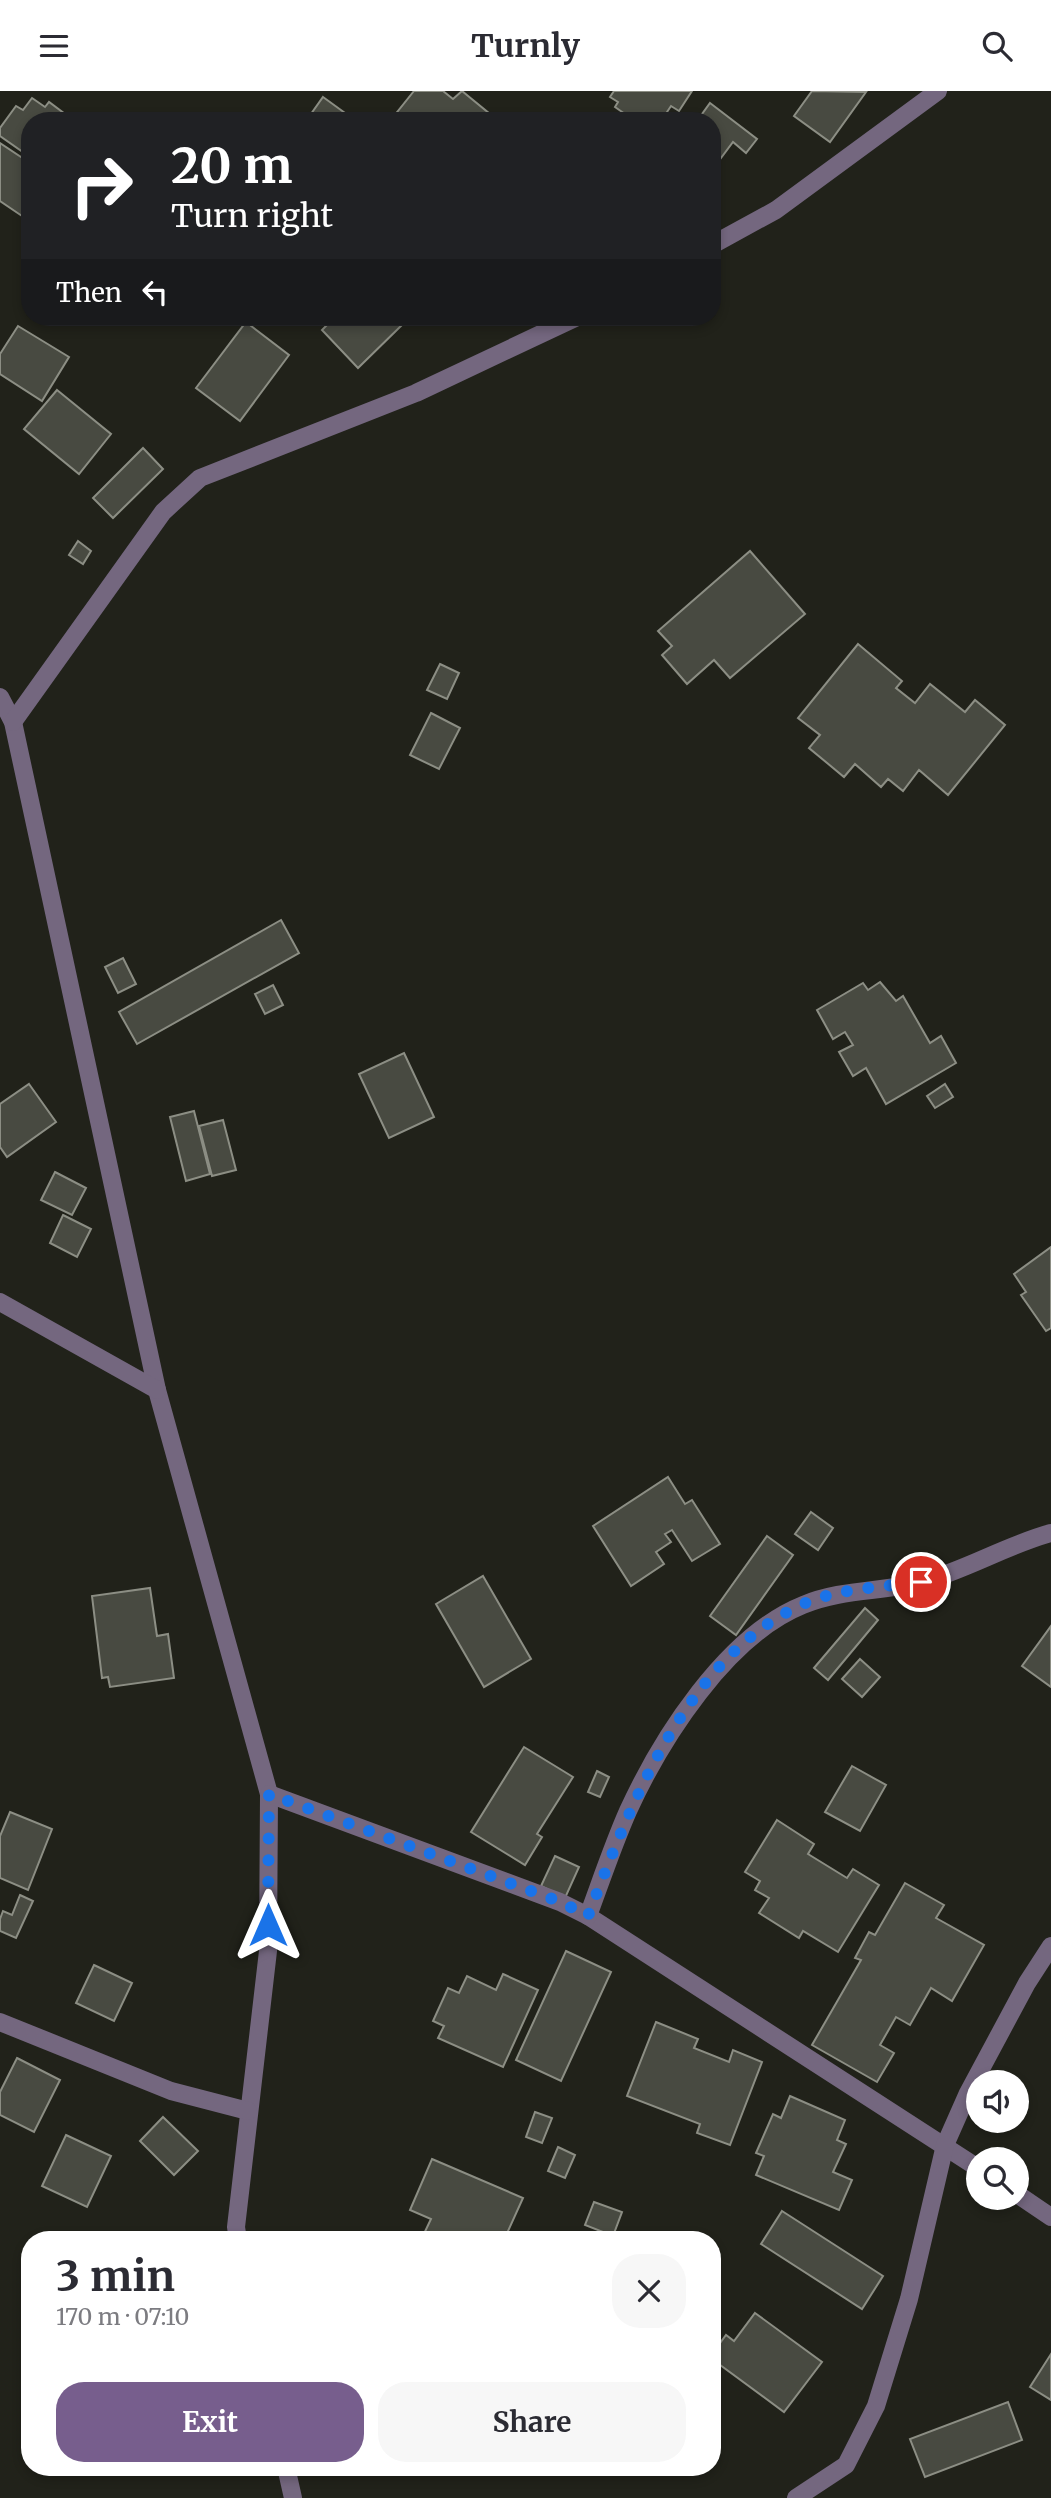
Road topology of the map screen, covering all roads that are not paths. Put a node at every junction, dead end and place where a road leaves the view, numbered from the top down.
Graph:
1 (938, 91) edge
2 (721, 240) edge
3 (558, 326) edge
4 (0, 697) edge
5 (13, 722) junction
6 (0, 1302) edge
7 (156, 1390) junction
8 (1051, 1533) edge
9 (269, 1794) junction
10 (588, 1916) junction
11 (1051, 1946) edge
12 (0, 2022) edge
13 (248, 2112) junction
14 (944, 2145) junction
15 (966, 2160) edge
16 (1029, 2202) edge
17 (1051, 2217) edge
18 (237, 2231) edge
19 (288, 2476) edge
20 (293, 2498) edge
21 (796, 2498) edge

1 - 2 street
3 - 5 street
4 - 5 street
5 - 7 street
6 - 7 street
7 - 9 street
8 - 10 street
9 - 10 street
9 - 13 street
10 - 14 street
11 - 14 street
12 - 13 street
13 - 18 street
14 - 15 street
14 - 21 street
16 - 17 street
19 - 20 street

